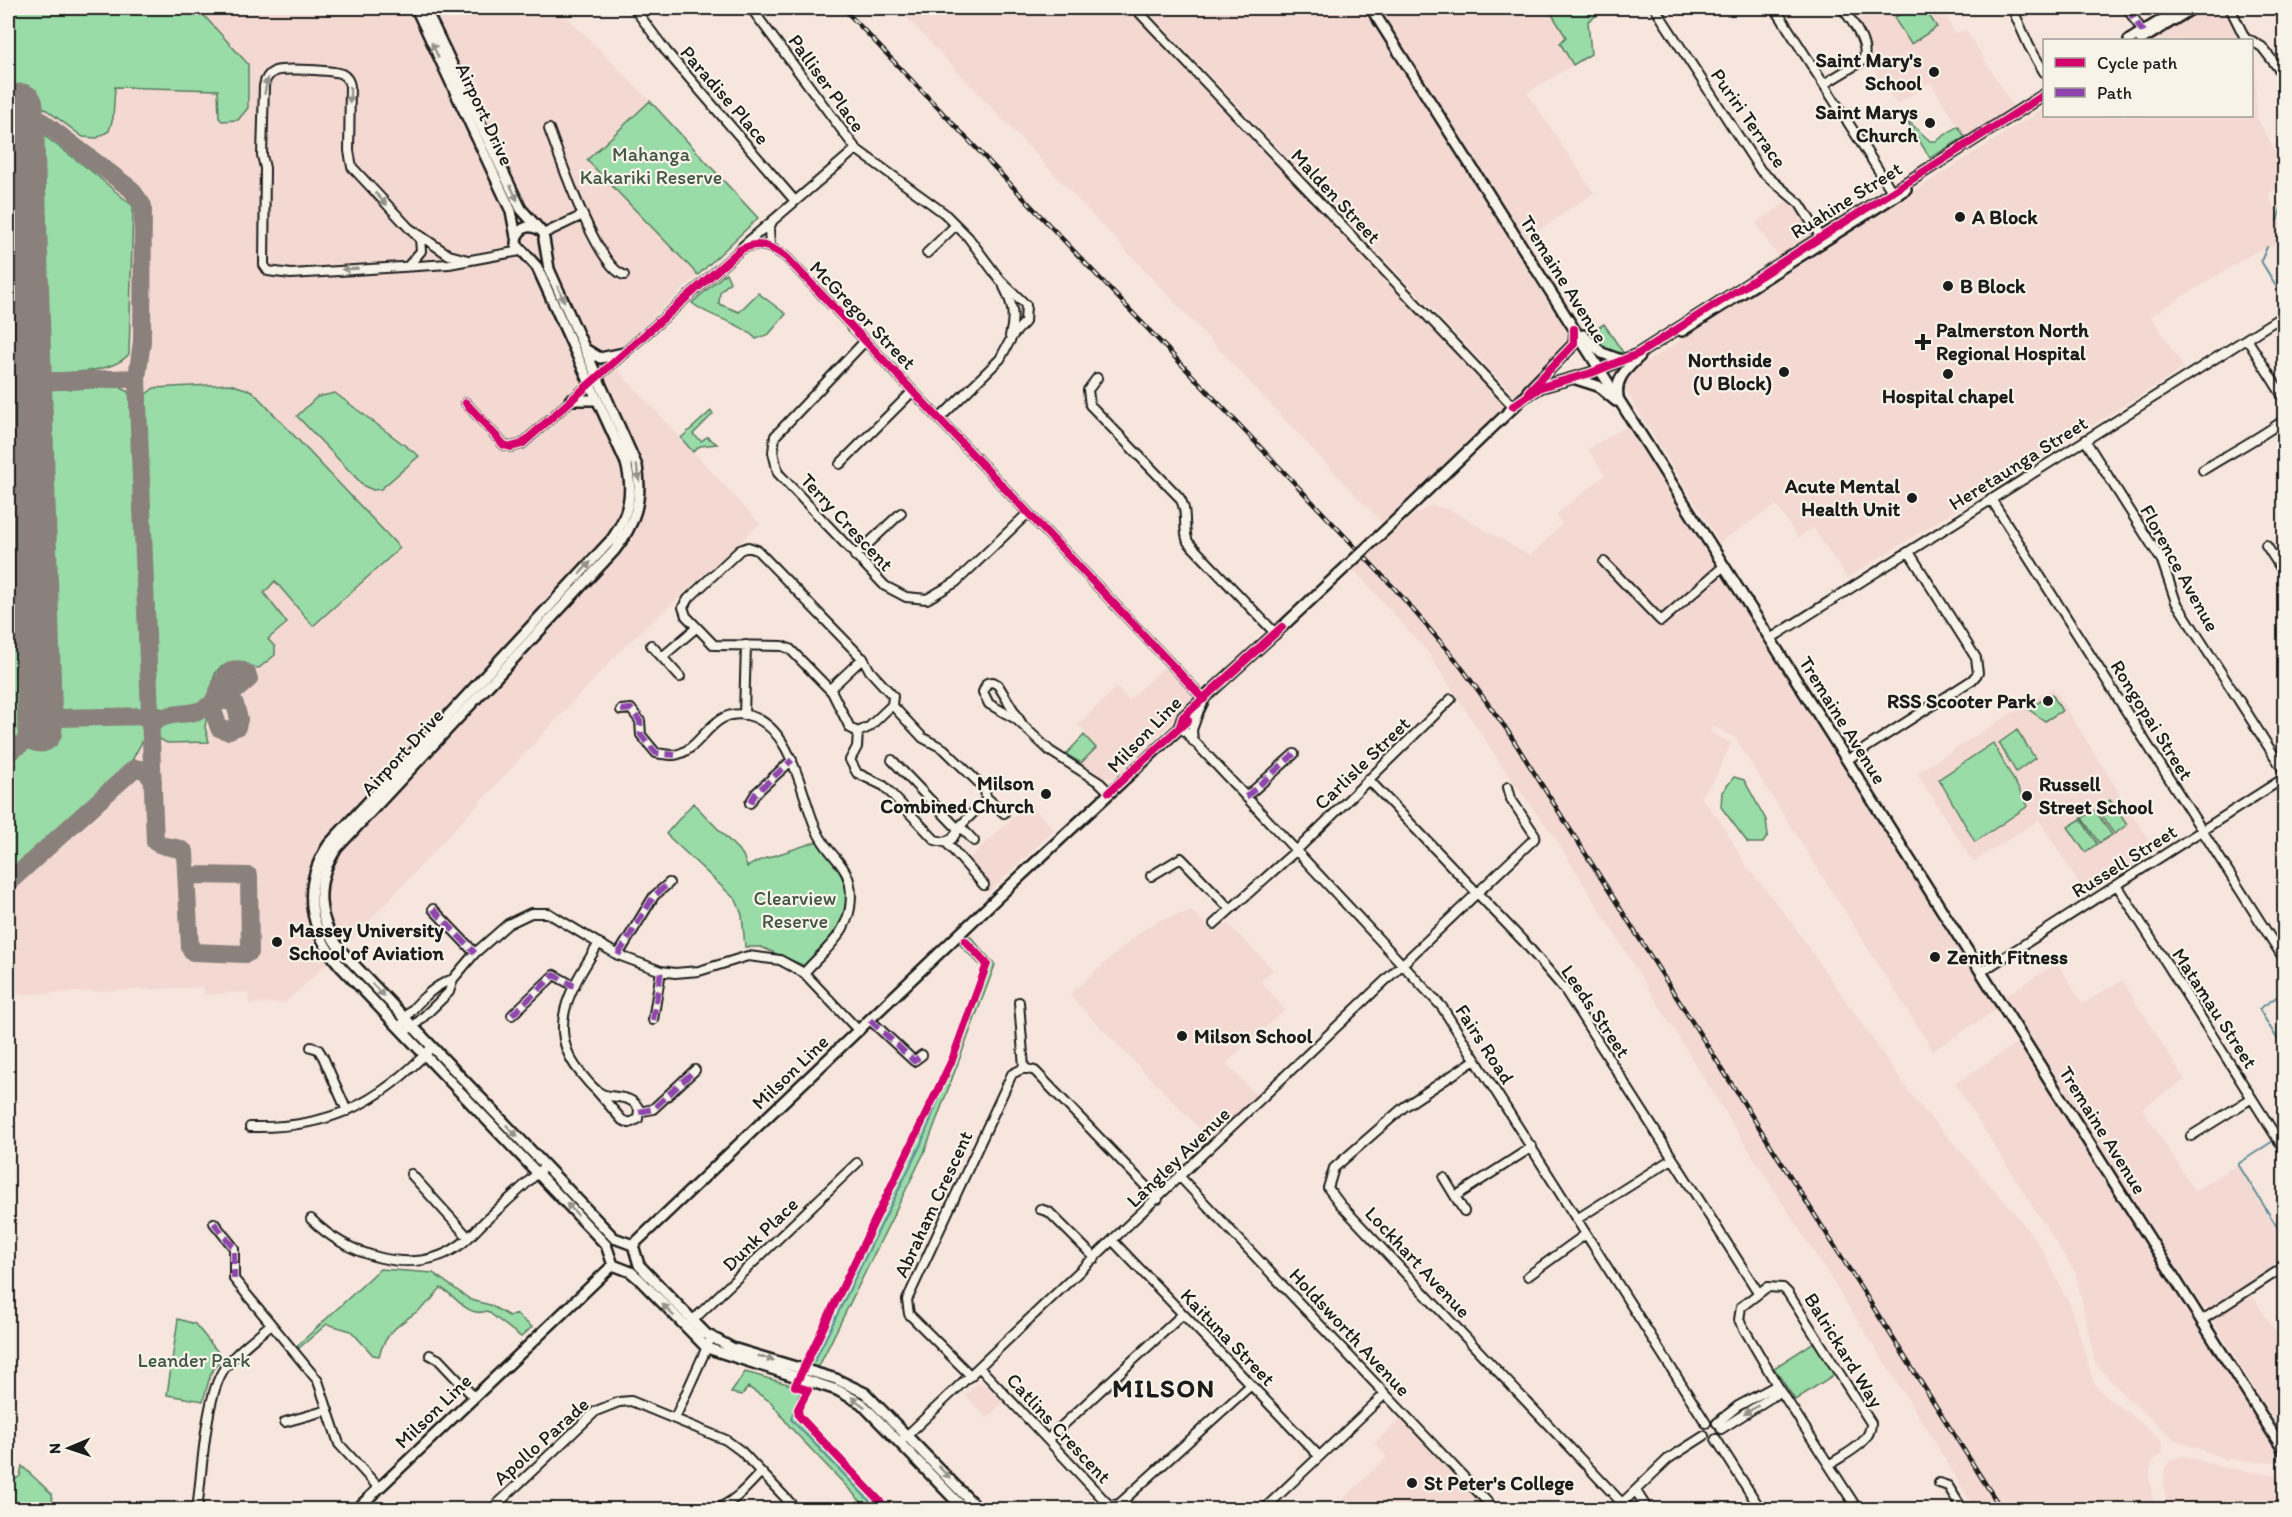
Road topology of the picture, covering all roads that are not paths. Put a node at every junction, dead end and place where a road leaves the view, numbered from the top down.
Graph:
1 (416, 8) edge
2 (425, 8) edge
3 (634, 8) edge
4 (752, 8) edge
5 (1134, 8) edge
6 (1371, 8) edge
7 (1654, 8) edge
8 (1775, 8) edge
9 (1842, 8) edge
10 (2012, 8) edge
11 (2127, 8) edge
12 (2181, 8) edge
13 (2193, 8) edge
14 (2230, 8) edge
15 (2142, 36) edge
16 (2246, 39) edge
17 (2253, 42) edge
18 (2043, 70) edge
19 (1824, 84) junction
20 (2043, 96) edge
21 (2043, 102) edge
22 (2284, 107) edge
23 (549, 129) dead end
24 (855, 149) junction
25 (1893, 193) junction
26 (795, 201) junction
27 (583, 215) junction
28 (773, 220) junction
29 (956, 225) junction
30 (409, 228) junction
31 (542, 234) junction
32 (516, 239) junction
33 (1821, 239) junction
34 (770, 247) junction
35 (740, 250) junction
36 (521, 252) junction
37 (499, 253) junction
38 (927, 253) dead end
39 (468, 260) junction
40 (408, 265) junction
41 (624, 275) dead end
42 (1000, 280) junction
43 (2284, 315) edge
44 (1572, 325) junction
45 (2247, 339) junction
46 (865, 341) junction
47 (1008, 343) junction
48 (1651, 346) junction
49 (585, 349) junction
50 (624, 353) junction
51 (1625, 360) junction
52 (1600, 369) junction
53 (598, 377) junction
54 (1096, 378) dead end
55 (1566, 380) junction
56 (589, 384) junction
57 (913, 391) junction
58 (1523, 398) junction
59 (2284, 398) edge
60 (570, 400) junction
61 (596, 400) junction
62 (466, 403) dead end
63 (1621, 404) junction
64 (1513, 406) junction
65 (939, 419) junction
66 (2284, 420) edge
67 (1633, 422) junction
68 (2085, 440) junction
69 (840, 464) dead end
70 (2203, 470) dead end
71 (1992, 499) junction
72 (901, 513) dead end
73 (1028, 513) junction
74 (2266, 545) dead end
75 (1909, 552) junction
76 (855, 556) junction
77 (1604, 562) dead end
78 (1724, 566) junction
79 (2284, 573) edge
80 (696, 628) junction
81 (1279, 631) junction
82 (1770, 639) junction
83 (651, 645) dead end
84 (746, 645) junction
85 (662, 657) junction
86 (863, 658) junction
87 (680, 677) dead end
88 (830, 689) junction
89 (1204, 699) junction
90 (1451, 699) dead end
91 (892, 705) junction
92 (621, 710) dead end
93 (1198, 711) junction
94 (744, 715) junction
95 (1022, 724) junction
96 (1180, 726) junction
97 (858, 732) junction
98 (1193, 742) junction
99 (1294, 754) dead end
100 (792, 760) junction
101 (892, 760) dead end
102 (1847, 760) junction
103 (2284, 771) edge
104 (2284, 778) edge
105 (1368, 779) junction
106 (1508, 787) dead end
107 (1109, 792) junction
108 (1246, 797) junction
109 (987, 798) junction
110 (750, 803) dead end
111 (1004, 813) dead end
112 (959, 828) junction
113 (2203, 831) junction
114 (974, 841) dead end
115 (946, 842) junction
116 (1296, 851) junction
117 (1151, 876) dead end
118 (669, 883) dead end
119 (984, 885) dead end
120 (2116, 885) junction
121 (1477, 894) junction
122 (434, 909) dead end
123 (1230, 909) junction
124 (1214, 924) dead end
125 (599, 943) junction
126 (476, 953) junction
127 (618, 955) junction
128 (2284, 959) edge
129 (1403, 965) junction
130 (661, 971) junction
131 (1981, 972) junction
132 (804, 973) junction
133 (453, 979) junction
134 (574, 986) junction
135 (1019, 1002) dead end
136 (512, 1015) dead end
137 (405, 1018) junction
138 (653, 1020) dead end
139 (870, 1020) junction
140 (413, 1027) junction
141 (402, 1030) junction
142 (859, 1031) junction
143 (311, 1047) dead end
144 (428, 1051) junction
145 (922, 1055) dead end
146 (1476, 1060) junction
147 (1024, 1068) junction
148 (695, 1070) dead end
149 (596, 1090) junction
150 (2252, 1098) junction
151 (347, 1111) junction
152 (639, 1112) junction
153 (250, 1127) dead end
154 (2191, 1136) dead end
155 (1532, 1147) junction
156 (2284, 1149) edge
157 (1672, 1159) junction
158 (857, 1163) dead end
159 (541, 1169) junction
160 (411, 1174) dead end
161 (1181, 1178) junction
162 (1444, 1178) dead end
163 (1456, 1196) junction
164 (1158, 1199) junction
165 (1040, 1209) dead end
166 (1464, 1211) dead end
167 (1577, 1219) junction
168 (310, 1220) dead end
169 (214, 1223) dead end
170 (1587, 1234) junction
171 (468, 1237) junction
172 (622, 1241) junction
173 (1113, 1241) junction
174 (633, 1245) junction
175 (609, 1253) junction
176 (637, 1257) junction
177 (1095, 1258) junction
178 (613, 1265) junction
179 (2284, 1267) edge
180 (624, 1269) junction
181 (1528, 1275) dead end
182 (1758, 1292) junction
183 (1183, 1314) junction
184 (2202, 1320) junction
185 (271, 1324) junction
186 (689, 1324) junction
187 (711, 1338) junction
188 (707, 1348) junction
189 (430, 1355) dead end
190 (979, 1367) junction
191 (971, 1376) junction
192 (1251, 1385) junction
193 (1779, 1388) junction
194 (1385, 1394) junction
195 (474, 1397) junction
196 (328, 1410) junction
197 (675, 1418) junction
198 (285, 1422) dead end
199 (1706, 1423) junction
200 (1719, 1426) junction
201 (1704, 1436) junction
202 (904, 1438) junction
203 (1048, 1439) junction
204 (1716, 1439) junction
205 (2284, 1451) edge
206 (1319, 1456) junction
207 (1829, 1465) junction
208 (760, 1472) junction
209 (1939, 1483) dead end
210 (379, 1488) junction
211 (1636, 1491) junction
212 (1622, 1503) junction
213 (197, 1509) edge
214 (356, 1509) edge
215 (491, 1509) edge
216 (713, 1509) edge
217 (797, 1509) edge
218 (965, 1509) edge
219 (980, 1509) edge
220 (1263, 1509) edge
221 (1495, 1509) edge
222 (1615, 1509) edge
223 (1648, 1509) edge
224 (1761, 1509) edge
225 (1858, 1509) edge
226 (1963, 1509) edge

32 -> 1 main road, Airport Drive
2 -> 31 main road, Airport Drive
3 - 26 street, Paradise Place
4 - 24 street, Palliser Place
5 - 64 street, Malden Street
6 - 44 main road, Tremaine Avenue
7 - 33 street, Puriri Terrace
8 - 19 street
9 - 19 street
10 - 18 street
11 - 15 street
12 - 15 main road
13 - 15 main road
14 - 16 street
17 - 22 street
19 - 25 street
20 - 25 main road, Ruahine Street
21 - 25 main road, Ruahine Street
23 - 27 street
24 - 26 street
24 - 29 street, Palliser Place
25 - 33 main road, Ruahine Street
26 - 28 street
27 - 31 street
27 - 41 street
28 - 34 street
28 - 35 street
29 - 38 street
29 - 42 street, Palliser Place
30 - 39 street
30 - 40 street
40 -> 30 street
31 - 32 main road
31 - 36 main road
31 -> 49 main road, Airport Drive
32 - 36 main road
32 - 37 street
33 - 48 main road, Ruahine Street
34 - 35 street
34 - 46 street, McGregor Street
35 - 50 street
36 - 37 street
36 - 56 main road, Airport Drive
37 - 39 street
39 - 40 street
42 - 47 street
42 - 47 street
43 - 45 street, Heretaunga Street
44 - 51 main road
44 - 52 main road, Tremaine Avenue
44 - 58 main road
45 - 59 street
45 - 68 street, Heretaunga Street
46 - 57 street, McGregor Street
46 - 76 street, Terry Crescent
47 - 65 street
48 - 51 main road, Ruahine Street
48 - 63 main road
49 - 50 main road
49 - 53 main road, Airport Drive
50 - 53 street
51 - 52 main road, Ruahine Street
52 - 55 main road, Milson Line
52 - 63 main road, Tremaine Avenue
53 - 56 street
53 -> 137 main road, Airport Drive
54 - 81 street
55 - 58 main road, Milson Line
55 - 67 main road
56 - 60 street
56 - 61 main road, Airport Drive
57 - 65 street, McGregor Street
57 - 69 street
58 - 64 main road, Milson Line
60 - 61 main road
60 - 62 street
141 -> 61 main road, Airport Drive
63 - 67 main road, Tremaine Avenue
64 - 81 main road, Milson Line, bridge
65 - 73 street, McGregor Street
66 - 70 street
67 - 78 main road, Tremaine Avenue
68 - 71 street, Heretaunga Street
68 - 103 street, Florence Avenue
71 - 75 street, Heretaunga Street
71 - 113 street, Rongopai Street
72 - 76 street
73 - 76 street, Terry Crescent
73 - 89 street, McGregor Street
74 - 79 street
75 - 82 street, Heretaunga Street
75 - 102 street
77 - 78 street
78 - 82 main road, Tremaine Avenue
80 - 84 street
80 - 85 street
80 - 86 street
81 - 89 main road, Milson Line
82 - 102 main road, Tremaine Avenue
83 - 85 street
84 - 88 street
84 - 94 street
85 - 87 street
86 - 88 street
86 - 91 street
88 - 97 street
89 - 93 main road, Milson Line
89 - 96 main road, Milson Line
90 - 105 street, Carlisle Street
91 - 97 street
91 - 109 street
92 - 94 street
93 - 96 main road, Milson Line
93 - 98 street
94 - 100 street
95 - 95 street
95 - 107 street
96 - 98 street, Fairs Road
96 - 107 main road, Milson Line
97 - 115 street
98 - 108 street, Fairs Road
99 - 108 street
100 - 110 street
100 - 132 street
101 - 112 street
102 - 131 main road, Tremaine Avenue
104 - 113 street, Russell Street
105 - 116 street, Carlisle Street
105 - 121 street, Leeds Street
106 - 121 street, Langley Avenue
107 - 139 main road, Milson Line
108 - 116 street, Fairs Road
109 - 111 street
109 - 112 street
112 - 114 street
112 - 115 street
113 - 120 street, Russell Street
113 - 128 street, Rongopai Street
115 - 119 street
116 - 123 street, Carlisle Street
116 - 129 street, Fairs Road
117 - 123 street
118 - 127 street
120 - 131 street, Russell Street
120 - 150 street, Matamau Street
121 - 129 street, Langley Avenue
121 - 157 street, Leeds Street
122 - 126 street
123 - 124 street, Carlisle Street
125 - 126 street
125 - 127 street
125 - 134 street
126 - 133 street
127 - 130 street
129 - 146 street, Fairs Road
129 - 161 street, Langley Avenue
130 - 132 street
130 - 138 street
131 - 184 main road, Tremaine Avenue
132 - 142 street
133 - 137 street
133 - 140 street
134 - 136 street
134 - 149 street
135 - 147 street
137 - 140 main road, Airport Drive
137 - 141 street
139 - 142 main road, Milson Line
139 - 145 street
140 - 141 street
140 - 144 main road, Airport Drive
141 - 144 main road, Airport Drive
142 - 174 main road, Milson Line
143 - 151 street
144 - 151 street
144 - 159 main road, Airport Drive
146 - 155 street, Fairs Road
146 - 212 street, Lockhart Avenue
147 - 164 street
147 - 191 street, Abraham Crescent
148 - 152 street
149 - 152 street
149 - 152 street
150 - 154 street
150 - 156 street, Matamau Street
151 - 153 street
155 - 163 street
155 - 167 street, Fairs Road
157 - 167 street
157 - 182 street, Leeds Street
158 - 186 street, Dunk Place
159 - 171 street
159 - 172 main road, Airport Drive
175 -> 159 main road, Airport Drive
160 - 171 street
161 - 164 street, Langley Avenue
161 - 194 street, Holdsworth Avenue
162 - 163 street
163 - 166 street
164 - 173 street, Langley Avenue
165 - 177 street
167 - 170 street, Fairs Road
168 - 171 street
169 - 185 street
170 - 181 street
170 - 199 street, Fairs Road
172 - 174 main road
172 - 175 main road
173 - 177 street, Langley Avenue
173 - 183 street, Kaituna Street
174 - 176 main road
175 - 178 main road
176 - 180 main road
176 - 186 main road
177 - 190 street, Langley Avenue
178 - 180 main road
178 - 195 main road, Milson Line
179 - 184 street
186 -> 180 main road
182 - 193 street
182 - 207 street, Balrickard Way
183 - 192 street, Kaituna Street
183 - 203 street
184 - 205 main road, Tremaine Avenue
185 - 196 street
185 - 213 street
186 - 187 main road
186 - 188 main road
187 - 188 street
187 -> 202 main road
188 - 197 street
202 -> 188 main road
189 - 195 street
190 - 191 street, Langley Avenue
190 - 203 street, Catlins Crescent
191 - 202 street, Langley Avenue
192 - 203 street, Catlins Crescent
192 - 206 street, Kaituna Street
193 - 200 street
193 - 207 street
194 - 206 street
194 - 221 street, Holdsworth Avenue
195 - 210 main road, Milson Line
196 - 198 street
196 - 210 street
197 - 208 street, Apollo Parade
197 - 215 street, Apollo Parade
199 - 200 street
199 - 201 street
200 - 204 street
201 - 204 street
201 - 211 street
202 - 218 main road
202 -> 219 main road
204 - 224 street
206 - 220 street
207 - 225 street
208 - 216 street
208 - 217 street, Apollo Parade
209 - 226 street
210 - 214 main road, Milson Line
211 - 212 street
211 - 223 street
212 - 222 street

